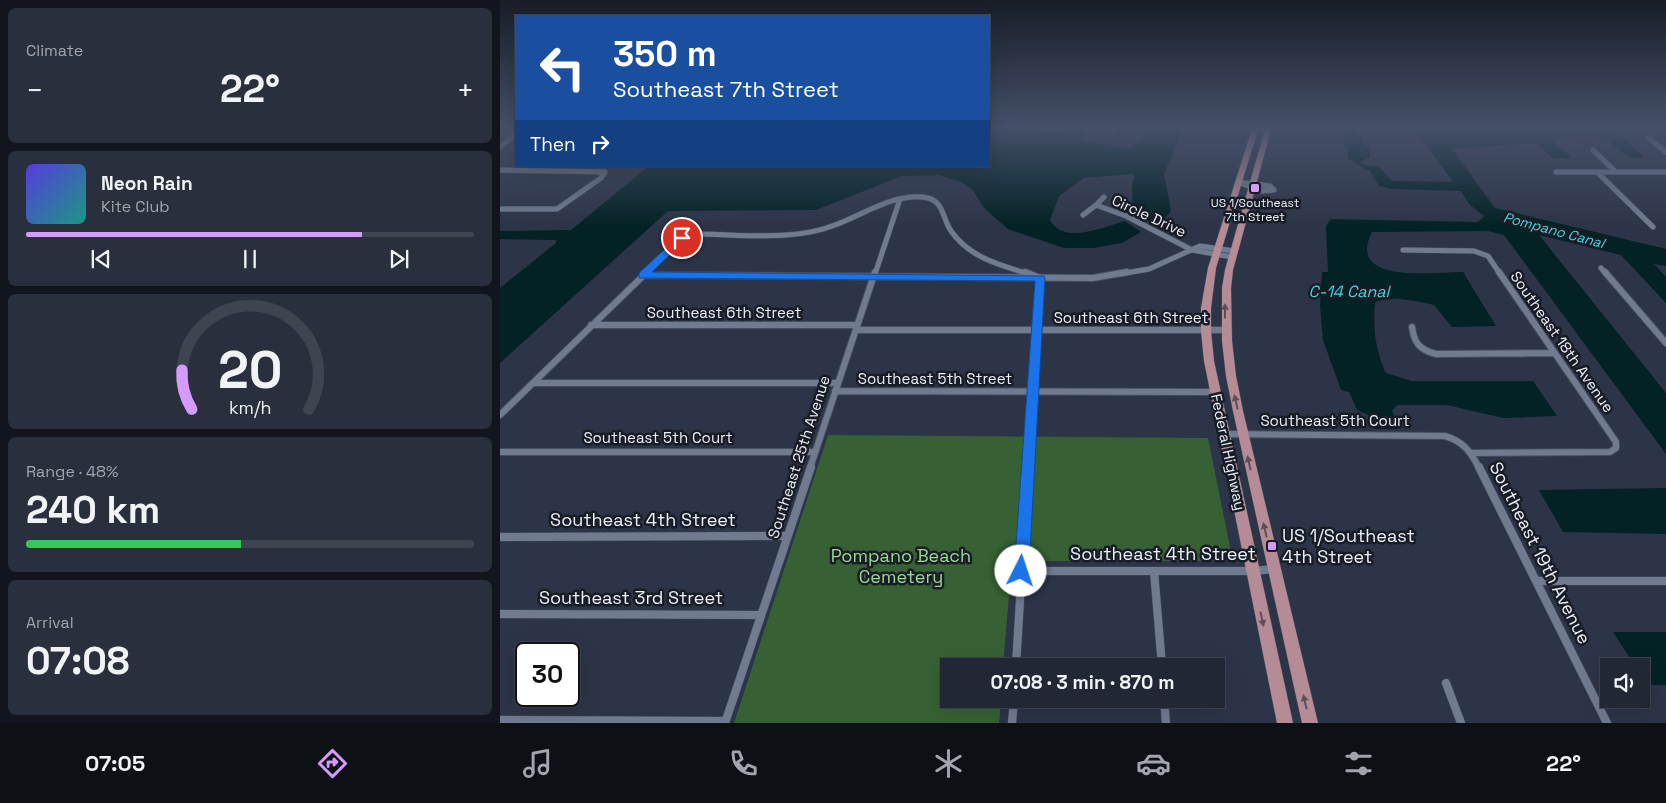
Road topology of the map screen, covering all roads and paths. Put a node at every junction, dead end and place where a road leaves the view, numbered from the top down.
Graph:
1 (1245, 160) edge
2 (1260, 160) edge
3 (1603, 160) edge
4 (500, 170) edge
5 (1556, 172) dead end
6 (1597, 172) junction
7 (1616, 172) junction
8 (1666, 172) edge
9 (1238, 182) junction
10 (1252, 186) junction
11 (1104, 197) dead end
12 (900, 199) junction
13 (1096, 205) junction
14 (500, 209) edge
15 (1083, 214) dead end
16 (1653, 228) dead end
17 (1192, 250) junction
18 (1403, 250) dead end
19 (1217, 251) junction
20 (1233, 254) junction
21 (1601, 268) dead end
22 (643, 276) junction
23 (874, 277) junction
24 (1040, 278) junction
25 (592, 325) junction
26 (857, 327) junction
27 (1412, 327) dead end
28 (1038, 330) junction
29 (1225, 330) junction
30 (1206, 331) junction
31 (1666, 343) edge
32 (1554, 353) junction
33 (533, 383) junction
34 (838, 383) junction
35 (835, 391) junction
36 (1034, 392) junction
37 (1215, 392) junction
38 (500, 416) edge
39 (1224, 434) junction
40 (1243, 435) junction
41 (1445, 436) joint
42 (500, 452) edge
43 (815, 452) junction
44 (1472, 453) junction
45 (787, 536) junction
46 (500, 537) edge
47 (1274, 569) junction
48 (1021, 571) junction
49 (1154, 571) junction
50 (1252, 571) junction
51 (1536, 581) junction
52 (1666, 581) edge
53 (500, 614) edge
54 (762, 615) junction
55 (1016, 658) edge
56 (1161, 658) edge
57 (1446, 683) dead end
58 (1013, 708) edge
59 (1165, 708) edge
60 (500, 720) edge
61 (725, 722) edge
62 (1012, 723) edge
63 (1166, 723) edge
64 (1285, 723) edge
65 (1310, 723) edge
66 (1461, 723) edge
67 (1607, 723) edge

1 - 9 main road, Federal Highway
2 - 10 main road, Federal Highway
3 - 7 street
4 - 14 street
5 - 6 street
6 - 7 street
6 - 16 street
7 - 8 street
9 - 10 street
9 - 19 main road, Federal Highway
10 - 20 main road, Federal Highway
11 - 13 street, Circle Drive
12 - 22 street
12 - 23 street, Southeast 25th Avenue
12 - 24 street
13 - 15 street, Circle Drive
13 - 17 street, Circle Drive
17 - 19 street, Circle Drive
17 - 24 street
18 - 32 street, Southeast 18th Avenue
19 - 20 street, Circle Drive
19 - 30 main road, Federal Highway
29 -> 20 main road, Federal Highway
21 - 31 street
22 - 23 street
22 - 25 street
23 - 24 street
23 - 26 street, Southeast 25th Avenue
24 - 28 street
25 - 26 street, Southeast 6th Street
25 - 33 street
26 - 28 street, Southeast 6th Street
26 - 34 street, Southeast 25th Avenue
27 - 32 street
28 - 30 street, Southeast 6th Street
28 - 36 street
29 - 30 street, Southeast 6th Street
40 -> 29 main road, Federal Highway
30 - 37 main road, Federal Highway
32 - 44 street, Southeast 18th Avenue
33 - 34 street, Southeast 5th Street
33 - 38 street
34 - 35 street, Southeast 25th Avenue
35 - 36 street, Southeast 5th Street
35 - 43 street, Southeast 25th Avenue
36 - 37 street, Southeast 5th Street
36 - 48 street
37 - 39 main road, Federal Highway
39 - 40 street, Southeast 5th Court
39 - 50 main road, Federal Highway
40 - 41 street, Southeast 5th Court
47 -> 40 main road, Federal Highway
41 - 44 street, Southeast 19th Avenue
42 - 43 street, Southeast 5th Court
43 - 45 street, Southeast 25th Avenue
44 - 51 street, Southeast 19th Avenue
45 - 46 street, Southeast 4th Street
45 - 54 street, Southeast 25th Avenue
47 - 50 street, Southeast 4th Street
65 -> 47 main road, Federal Highway
48 - 49 street, Southeast 4th Street
48 - 55 street
49 - 50 street, Southeast 4th Street
49 - 56 street
50 -> 64 main road, Federal Highway
51 - 52 street
51 - 67 street, Southeast 19th Avenue
53 - 54 street, Southeast 3rd Street
54 - 61 street, Southeast 25th Avenue
57 - 66 street
58 - 62 street
59 - 63 street
60 - 61 street

